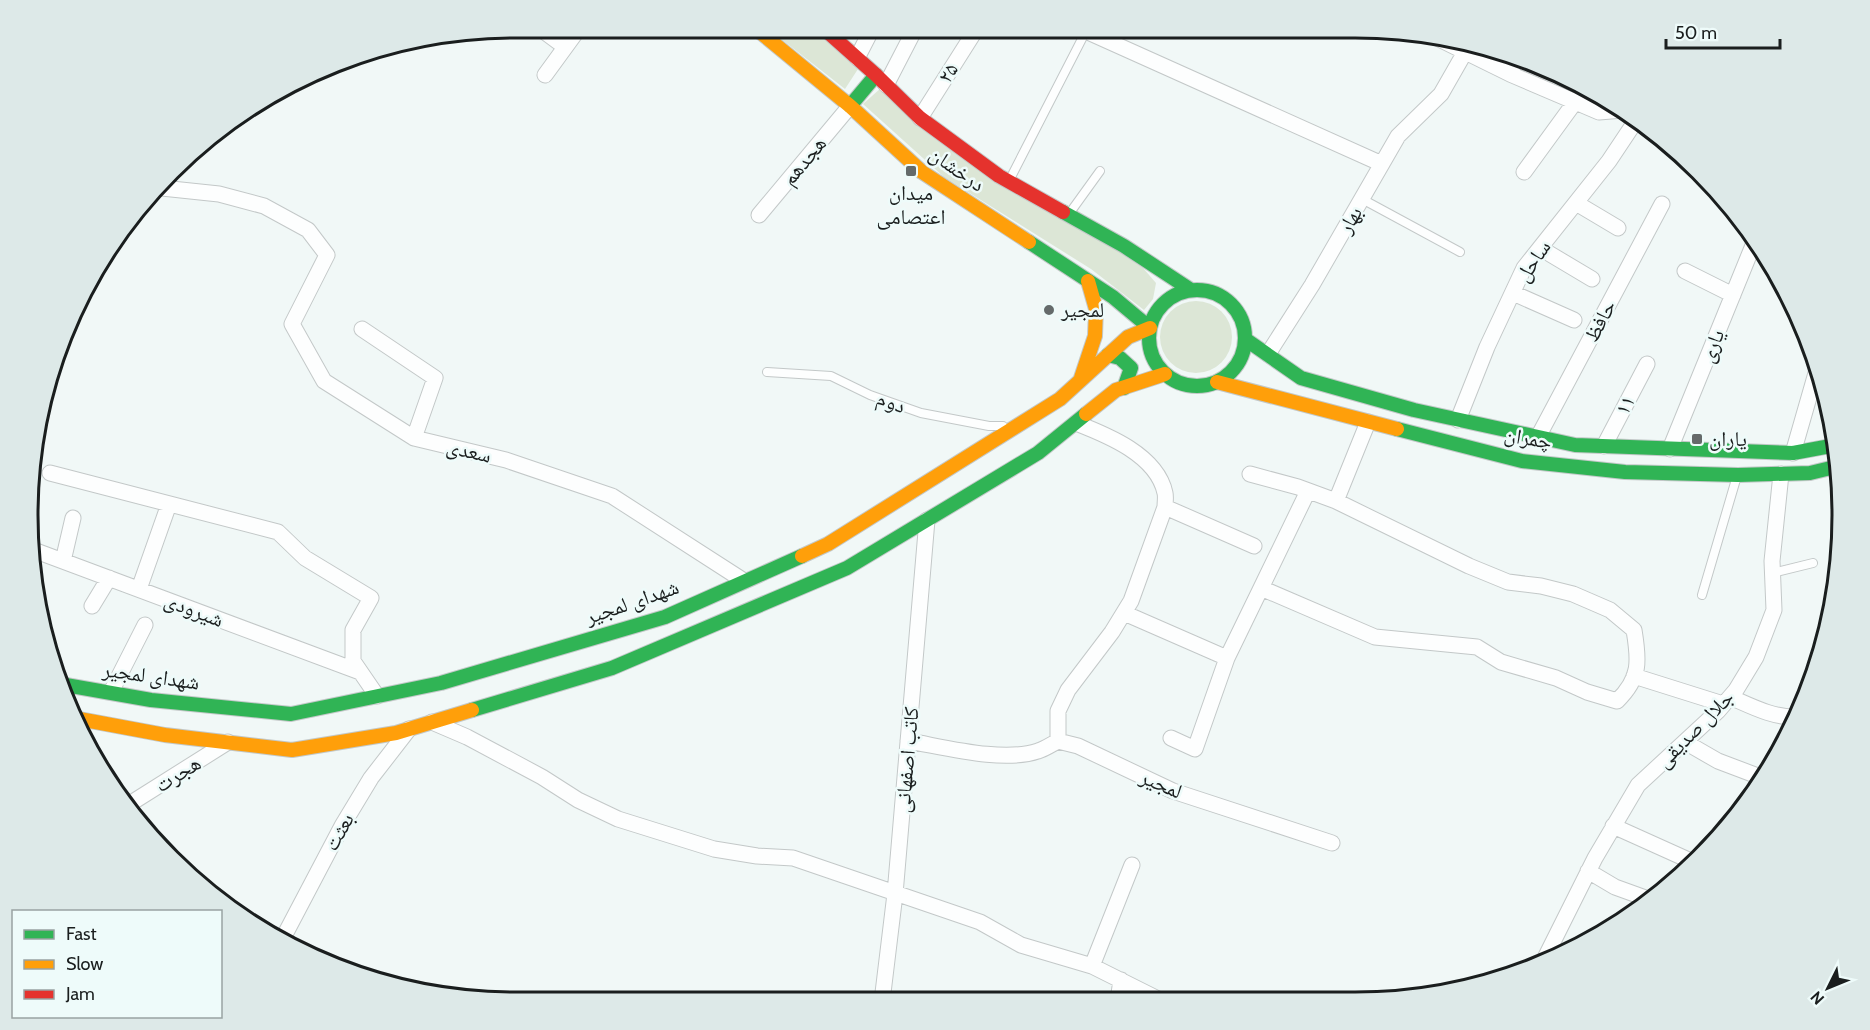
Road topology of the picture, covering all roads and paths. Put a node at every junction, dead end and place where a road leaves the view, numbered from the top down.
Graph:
1 (553, 38) edge
2 (572, 38) edge
3 (767, 38) edge
4 (834, 38) edge
5 (867, 38) edge
6 (909, 38) edge
7 (971, 38) edge
8 (1078, 38) edge
9 (1102, 38) edge
10 (565, 47) junction
11 (1461, 50) edge
12 (1465, 52) junction
13 (856, 58) junction
14 (1513, 65) edge
15 (1510, 74) junction
16 (545, 75) dead end
17 (881, 80) junction
18 (1575, 102) junction
19 (850, 106) junction
20 (1609, 111) edge
21 (920, 118) junction
22 (1632, 126) edge
23 (1382, 164) junction
24 (1100, 171) dead end
25 (1524, 172) dead end
26 (1008, 181) junction
27 (167, 188) edge
28 (1362, 199) junction
29 (1576, 202) junction
30 (1662, 204) dead end
31 (759, 215) dead end
32 (1069, 215) junction
33 (1618, 228) dead end
34 (1540, 248) junction
35 (1751, 249) edge
36 (1460, 252) dead end
37 (1685, 271) dead end
38 (1592, 279) dead end
39 (1088, 281) junction
40 (1191, 290) junction
41 (1512, 292) junction
42 (1733, 295) junction
43 (1574, 320) dead end
44 (1150, 328) junction
45 (362, 329) dead end
46 (1245, 339) junction
47 (1268, 354) junction
48 (1108, 355) junction
49 (1647, 364) dead end
50 (767, 372) dead end
51 (1166, 374) junction
52 (1081, 380) junction
53 (1217, 382) junction
54 (1813, 382) edge
55 (1124, 388) junction
56 (1458, 420) junction
57 (1368, 422) junction
58 (1076, 423) junction
59 (1017, 426) junction
60 (1538, 437) junction
61 (414, 438) junction
62 (1604, 446) junction
63 (1827, 447) edge
64 (1670, 448) junction
65 (1793, 453) junction
66 (1829, 468) edge
67 (50, 473) dead end
68 (1250, 474) dead end
69 (1781, 474) junction
70 (1738, 475) junction
71 (1308, 490) junction
72 (1336, 501) junction
73 (170, 504) junction
74 (1165, 507) junction
75 (73, 518) dead end
76 (927, 520) junction
77 (1254, 546) dead end
78 (40, 552) edge
79 (63, 561) junction
80 (1813, 562) dead end
81 (1773, 573) junction
82 (109, 578) junction
83 (744, 581) junction
84 (1261, 588) junction
85 (139, 589) junction
86 (1702, 595) dead end
87 (92, 606) dead end
88 (1124, 613) junction
89 (145, 625) dead end
90 (1227, 658) junction
91 (360, 672) junction
92 (1634, 676) junction
93 (69, 685) edge
94 (111, 692) junction
95 (377, 696) junction
96 (1727, 700) junction
97 (1787, 718) edge
98 (84, 720) edge
99 (432, 722) junction
100 (409, 729) junction
101 (1171, 738) dead end
102 (908, 741) junction
103 (1058, 741) junction
104 (228, 742) junction
105 (1685, 742) junction
106 (1755, 775) edge
107 (133, 802) edge
108 (1613, 826) junction
109 (1332, 843) dead end
110 (1686, 859) edge
111 (1132, 865) dead end
112 (1588, 871) junction
113 (895, 894) junction
114 (1642, 897) edge
115 (285, 934) edge
116 (1550, 950) edge
117 (1092, 966) junction
118 (1121, 980) junction
119 (883, 992) edge
120 (1119, 992) edge
121 (1144, 992) edge

1 - 10 street
2 - 10 street
3 - 19 main road, درخشان
4 - 13 main road, درخشان
5 - 13 street
6 - 17 street
7 - 21 street, ۲۵
8 - 26 lane
9 - 23 street
10 - 16 street
11 - 12 street
12 - 15 street
12 - 23 street, بهار
13 - 17 main road, درخشان
14 - 15 street
15 - 18 street
17 - 19 main road
17 - 21 main road, درخشان
18 - 20 street
18 - 25 street
19 - 31 street, هجدهم
19 - 39 main road, درخشان
21 - 26 main road, درخشان
22 - 29 street, ساحل
23 - 28 street, بهار
24 - 32 lane
26 - 32 main road, درخشان
27 - 61 street, سعدی
28 - 36 lane
28 - 47 street, بهار
29 - 33 street
29 - 34 street, ساحل
30 - 60 street, حافظ
32 - 40 main road, درخشان
34 - 38 street
34 - 41 street, ساحل
35 - 42 street, یاری
37 - 42 street
39 - 44 main road, درخشان
39 - 52 main road
40 - 44 main road
40 - 46 main road
41 - 43 street
41 - 56 street, ساحل
42 - 64 street, یاری
44 - 48 main road, شهدای لمجیر
44 - 51 main road
45 - 61 street
46 - 47 main road, چمران
46 - 53 main road
47 - 56 main road, چمران
48 - 52 main road, شهدای لمجیر
48 - 55 main road
49 - 62 street, ۱۱
50 - 59 lane, دوم
51 - 53 main road
51 - 55 main road
52 - 59 main road, شهدای لمجیر
53 - 57 main road, چمران
54 - 65 street
55 - 58 main road
56 - 60 main road, چمران
57 - 70 main road, چمران
57 - 72 street
58 - 74 street
58 - 76 main road
59 - 83 main road, شهدای لمجیر
60 - 62 main road, چمران
61 - 83 street, سعدی
62 - 64 main road, چمران
63 - 65 main road, چمران
64 - 65 main road, چمران
66 - 69 main road, چمران
67 - 73 street
68 - 71 street
69 - 70 main road, چمران
69 - 81 street, جلال صدیقی
70 - 86 lane
71 - 72 street
71 - 84 street
72 - 92 street
73 - 85 street
73 - 91 street
74 - 77 street
74 - 88 street
75 - 79 street
76 - 99 main road
76 - 102 street, کاتب اصفهانی
78 - 79 street, شیرودی
79 - 82 street, شیرودی
80 - 81 lane
81 - 96 street, جلال صدیقی
82 - 85 street, شیرودی
82 - 87 street
83 - 95 main road, شهدای لمجیر
84 - 90 street
84 - 92 street
85 - 91 street, شیرودی
88 - 90 street
88 - 103 street
89 - 94 street
90 - 101 street
91 - 95 street
92 - 96 street
93 - 94 main road, شهدای لمجیر
94 - 95 main road, شهدای لمجیر
96 - 97 street
96 - 105 street, جلال صدیقی
98 - 104 main road
99 - 100 main road
99 - 113 street
100 - 104 main road
100 - 115 street, بعثت
102 - 103 street
102 - 113 street, کاتب اصفهانی
103 - 109 street, لمجیر
104 - 107 street, هجرت
105 - 106 street
105 - 108 street, جلال صدیقی
108 - 110 street
108 - 112 street, جلال صدیقی
111 - 117 street
112 - 114 street
112 - 116 street, جلال صدیقی
113 - 117 street
113 - 119 street, کاتب اصفهانی
117 - 118 street
118 - 120 street
118 - 121 street

